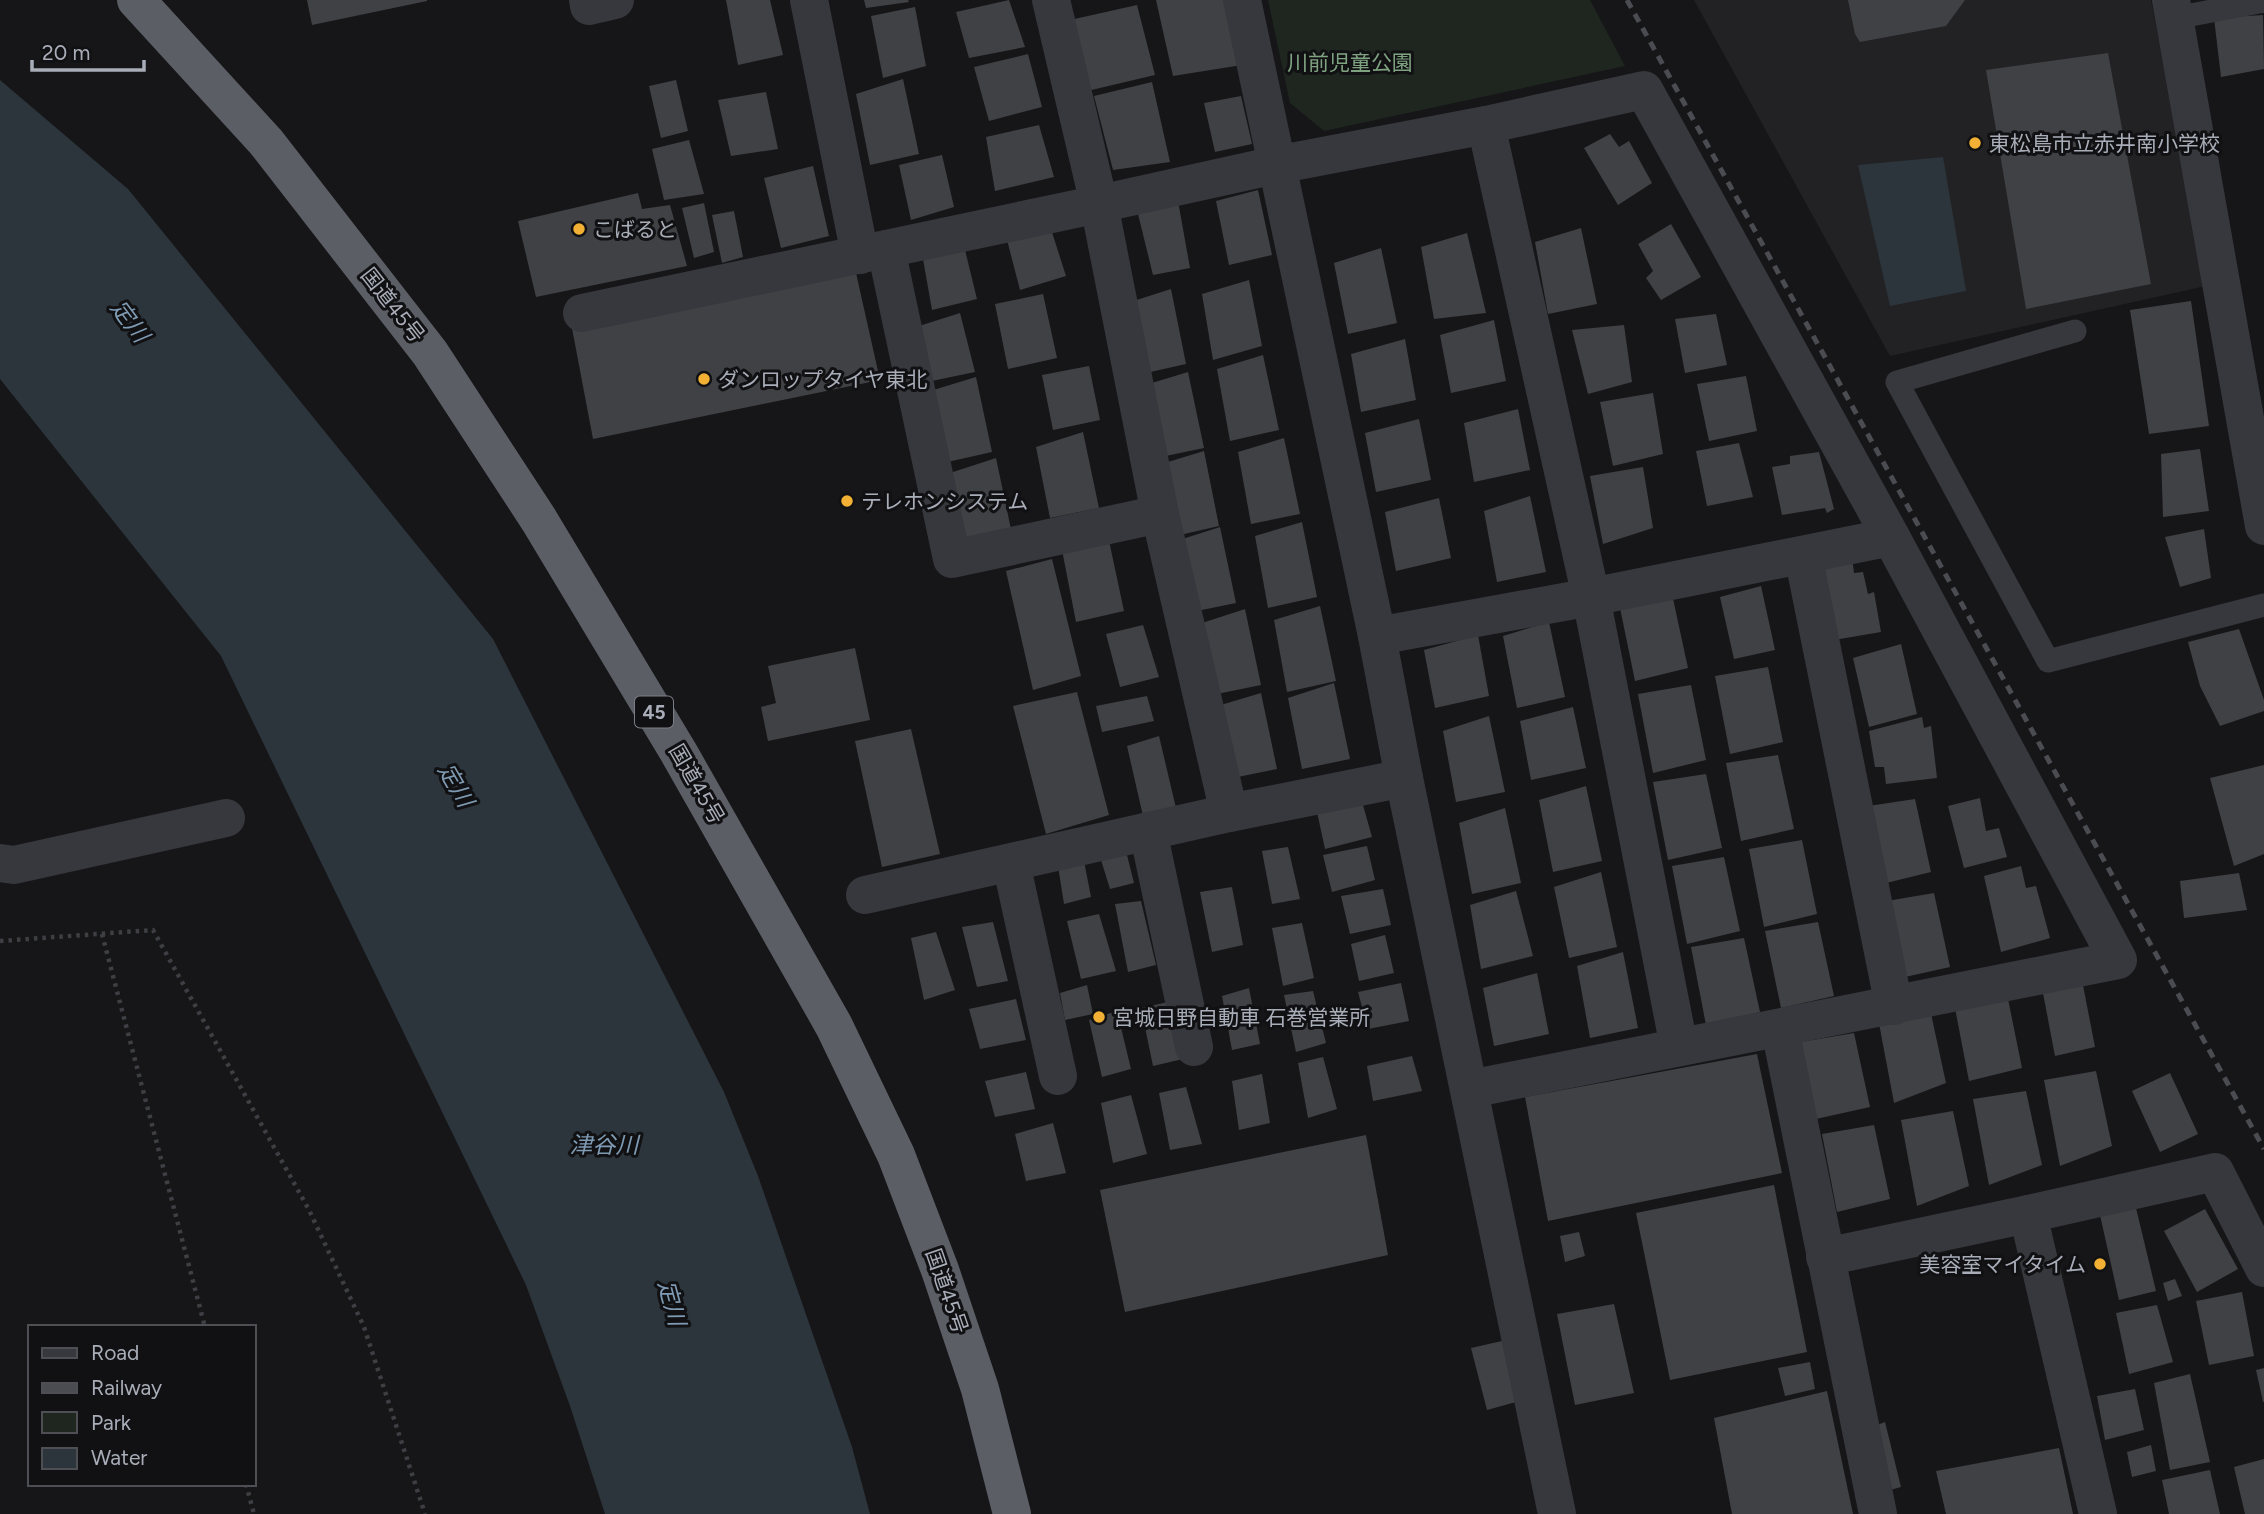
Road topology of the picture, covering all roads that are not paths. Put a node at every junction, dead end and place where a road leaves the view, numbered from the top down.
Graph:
1 (136, 0) edge
2 (587, 0) edge
3 (615, 0) edge
4 (809, 0) edge
5 (1051, 0) edge
6 (1242, 0) edge
7 (2264, 1) edge
8 (2173, 9) edge
9 (1486, 125) junction
10 (1276, 165) junction
11 (1099, 204) junction
12 (873, 252) junction
13 (582, 313) dead end
14 (2075, 331) dead end
15 (1160, 514) junction
16 (2264, 526) edge
17 (1891, 537) junction
18 (1803, 555) junction
19 (1591, 597) junction
20 (2264, 606) edge
21 (1377, 636) junction
22 (1404, 778) junction
23 (1228, 813) junction
24 (226, 818) dead end
25 (1148, 831) junction
26 (0, 863) edge
27 (1011, 863) junction
28 (865, 895) dead end
29 (1894, 1006) junction
30 (1780, 1029) junction
31 (1194, 1047) dead end
32 (1679, 1047) junction
33 (1058, 1076) dead end
34 (1470, 1089) junction
35 (2028, 1214) junction
36 (1825, 1257) junction
37 (2264, 1268) edge
38 (1012, 1514) edge
39 (1557, 1514) edge
40 (1878, 1514) edge
41 (2098, 1514) edge

1 - 38 highway, 国道45号 / 45
2 - 3 street
4 - 12 street
5 - 11 street
6 - 10 street
7 - 8 lane
8 - 16 street
9 - 10 street
9 - 17 street
9 - 19 street
10 - 11 street
10 - 21 street
11 - 12 street
11 - 15 street
12 - 13 street
12 - 15 street
14 - 20 lane
15 - 23 street
17 - 18 street
17 - 29 street
18 - 19 street
18 - 29 street
19 - 21 street
19 - 32 street
21 - 22 street
22 - 23 street
22 - 34 street
23 - 25 street
24 - 26 street
25 - 27 street
25 - 31 street
27 - 28 street
27 - 33 street
29 - 30 street
30 - 32 street
30 - 36 street
32 - 34 street
34 - 39 street
35 - 36 street
35 - 37 street
35 - 41 street
36 - 40 street

